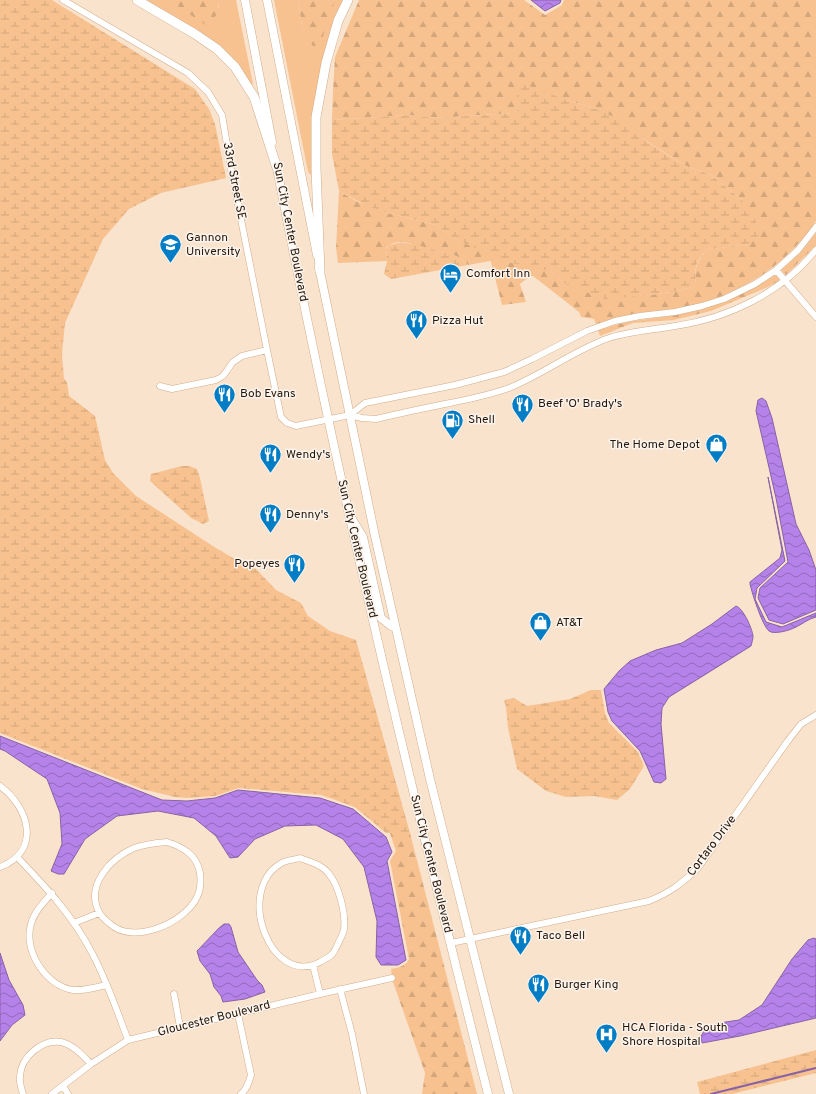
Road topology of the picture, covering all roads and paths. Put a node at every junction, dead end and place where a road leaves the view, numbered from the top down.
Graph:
1 (63, 0) edge
2 (137, 0) edge
3 (245, 0) edge
4 (267, 0) edge
5 (348, 0) edge
6 (277, 168) junction
7 (816, 227) edge
8 (816, 250) edge
9 (776, 270) junction
10 (320, 272) junction
11 (785, 280) junction
12 (816, 317) edge
13 (267, 350) junction
14 (160, 386) dead end
15 (350, 415) junction
16 (327, 420) junction
17 (348, 513) junction
18 (395, 627) junction
19 (816, 715) edge
20 (0, 786) edge
21 (17, 857) junction
22 (0, 867) edge
23 (52, 894) junction
24 (99, 913) junction
25 (74, 924) junction
26 (469, 938) junction
27 (451, 943) junction
28 (313, 965) junction
29 (392, 978) dead end
30 (107, 985) junction
31 (340, 989) junction
32 (174, 994) dead end
33 (320, 994) junction
34 (238, 1014) junction
35 (180, 1027) junction
36 (128, 1040) junction
37 (91, 1064) junction
38 (63, 1086) junction
39 (23, 1094) edge
40 (52, 1094) edge
41 (68, 1094) edge
42 (241, 1094) edge
43 (364, 1094) edge
44 (488, 1094) edge
45 (509, 1094) edge

1 - 13 street, 33rd Street SE
2 - 6 highway
3 - 6 main road, Sun City Center Boulevard
4 - 10 main road, Sun City Center Boulevard
5 - 10 highway
6 - 16 main road, Sun City Center Boulevard
7 - 9 street
8 - 11 street
9 - 11 street
9 - 15 street
10 - 15 main road, Sun City Center Boulevard
11 - 12 street
11 - 15 street
13 - 14 street
13 - 16 street, 33rd Street SE
15 - 16 street, 33rd Street SE
15 - 18 main road, Sun City Center Boulevard
16 - 17 main road, Sun City Center Boulevard
17 - 18 main road
17 - 27 main road, Sun City Center Boulevard
18 - 26 main road, Sun City Center Boulevard
19 - 26 street, Cortaro Drive
20 - 21 street
21 - 22 street
21 - 23 street
23 - 25 street
23 - 30 street
24 - 24 street
24 - 25 street
25 - 30 street
26 - 27 street, Cortaro Drive
26 - 45 main road, Sun City Center Boulevard
27 - 44 main road, Sun City Center Boulevard
28 - 28 street
28 - 33 street
29 - 31 street, Gloucester Boulevard
30 - 36 street
31 - 33 street, Gloucester Boulevard
31 - 43 street
32 - 35 street
33 - 34 street, Gloucester Boulevard
34 - 35 street, Gloucester Boulevard
34 - 42 street
35 - 36 street, Gloucester Boulevard
36 - 37 street, Gloucester Boulevard
37 - 38 street, Gloucester Boulevard
37 - 39 street
38 - 40 street, Gloucester Boulevard
38 - 41 street

